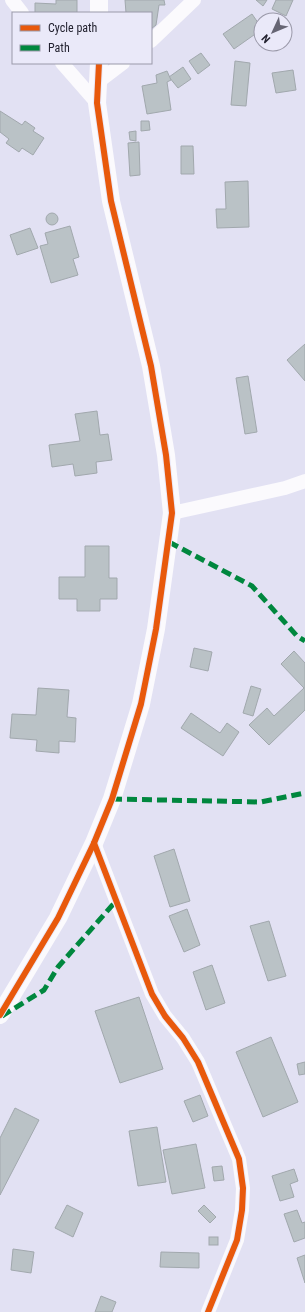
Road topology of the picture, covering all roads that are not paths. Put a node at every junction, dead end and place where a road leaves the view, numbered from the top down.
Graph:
1 (12, 0) edge
2 (99, 0) edge
3 (194, 0) edge
4 (21, 12) edge
5 (99, 12) edge
6 (152, 40) edge
7 (63, 64) edge
8 (99, 64) edge
9 (122, 64) edge
10 (98, 82) junction
11 (97, 103) junction
12 (305, 481) edge
13 (172, 513) junction
14 (94, 843) junction
15 (0, 1015) edge
16 (208, 1312) edge

1 - 4 street
2 - 5 street
3 - 6 street
7 - 11 street
8 - 10 street
9 - 10 street
10 - 11 street
11 - 13 street
12 - 13 street
13 - 14 street
14 - 15 street
14 - 16 street

